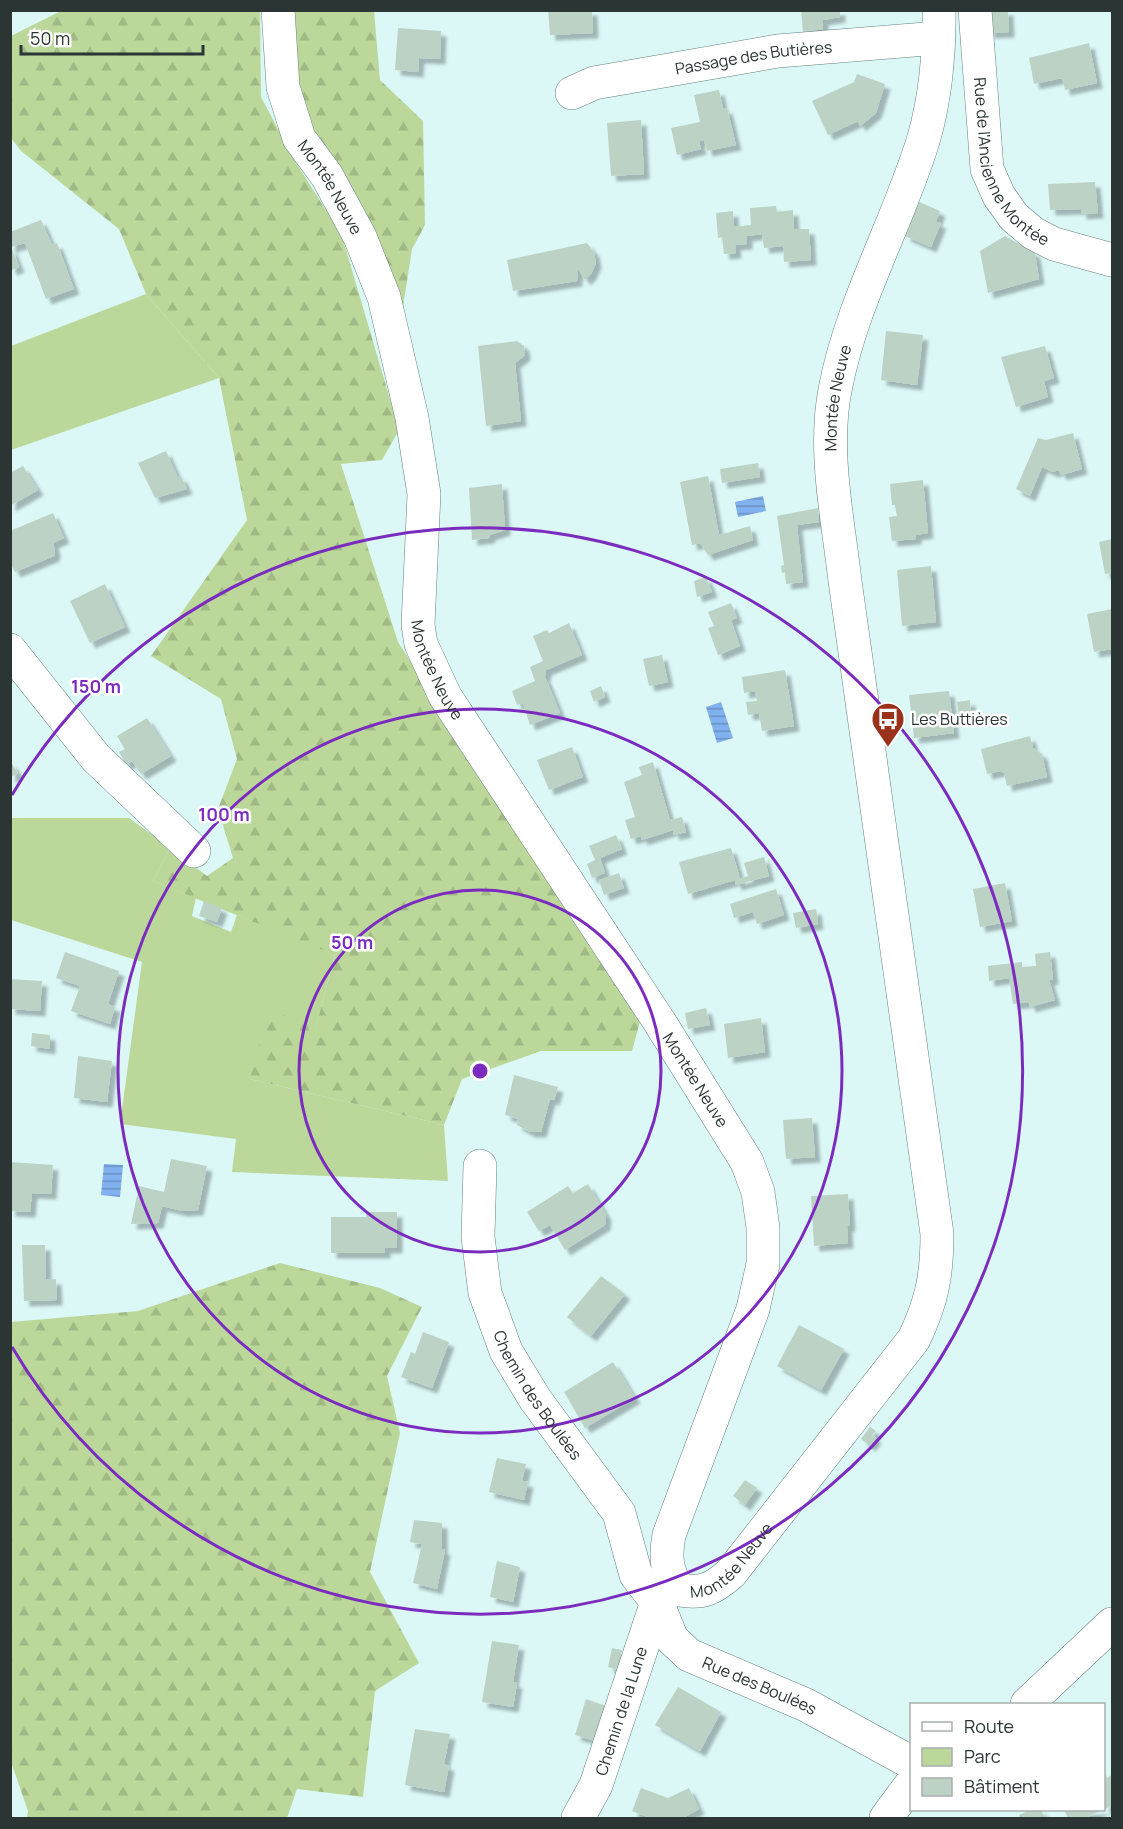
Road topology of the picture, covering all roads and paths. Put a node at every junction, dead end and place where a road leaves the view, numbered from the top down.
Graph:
1 (278, 10) edge
2 (975, 10) edge
3 (938, 24) edge
4 (572, 93) dead end
5 (1113, 260) edge
6 (10, 650) edge
7 (194, 851) dead end
8 (480, 1166) dead end
9 (663, 1588) junction
10 (1113, 1624) edge
11 (1028, 1703) edge
12 (910, 1762) edge
13 (910, 1786) edge
14 (578, 1818) edge
15 (886, 1818) edge

1 - 9 street, Montée Neuve
2 - 5 street, Rue de l'Ancienne Montée
3 - 4 street, Passage des Butières
3 - 9 street, Montée Neuve
6 - 7 street
8 - 9 street, Chemin des Boulées
9 - 12 street, Rue des Boulées
9 - 14 street, Chemin de la Lune
10 - 11 street
13 - 15 street

